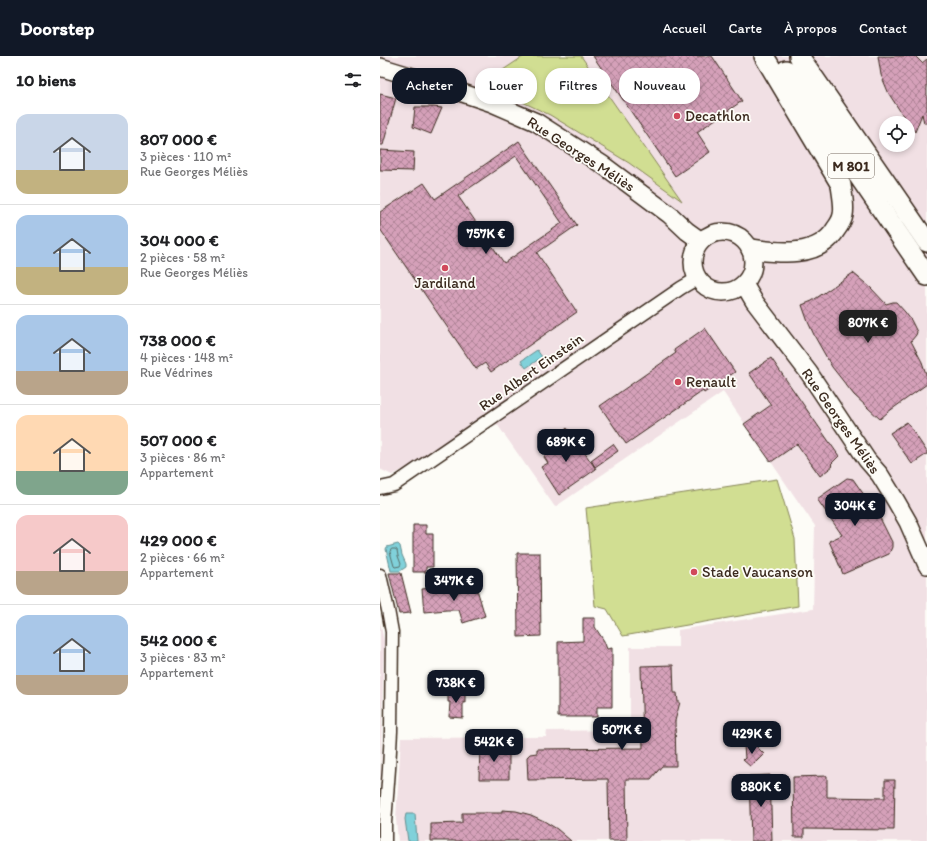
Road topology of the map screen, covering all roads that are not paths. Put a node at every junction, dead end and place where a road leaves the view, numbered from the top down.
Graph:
1 (764, 56) edge
2 (776, 56) edge
3 (799, 56) edge
4 (380, 68) edge
5 (701, 241) junction
6 (927, 242) edge
7 (751, 249) junction
8 (927, 276) edge
9 (698, 278) junction
10 (744, 284) junction
11 (380, 488) edge
12 (927, 565) edge
13 (380, 574) edge
14 (385, 841) edge

1 - 7 main road
2 - 8 main road, M 801
3 - 6 main road, M 801
4 - 5 street, Rue Georges Méliès
5 - 7 street
5 - 9 street
7 - 10 street
9 - 10 street
9 - 11 street, Rue Albert Einstein
10 - 12 street, Rue Georges Méliès
13 - 14 street

